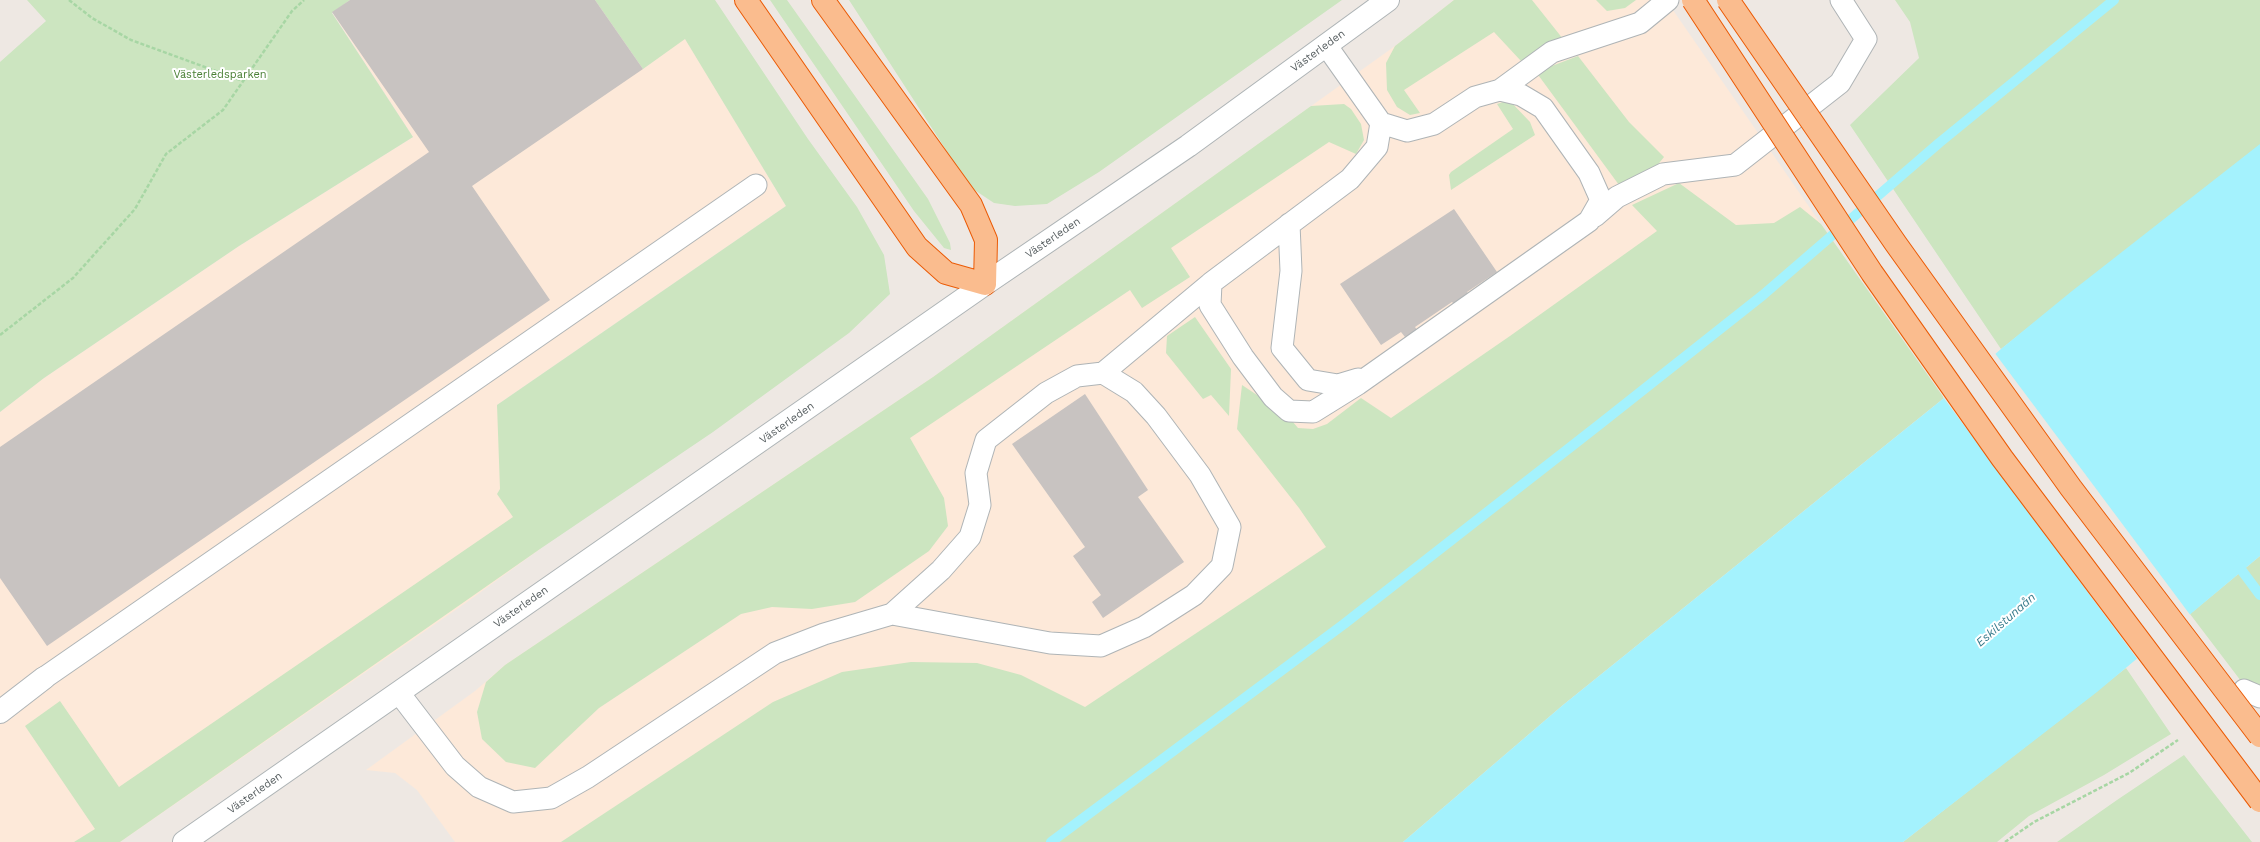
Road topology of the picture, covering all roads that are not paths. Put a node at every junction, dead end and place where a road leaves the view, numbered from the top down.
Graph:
1 (746, 0) edge
2 (824, 0) edge
3 (1388, 0) edge
4 (1668, 0) edge
5 (1693, 0) edge
6 (1728, 0) edge
7 (1841, 0) edge
8 (1326, 45) junction
9 (1500, 90) junction
10 (1381, 123) junction
11 (756, 185) dead end
12 (1589, 221) junction
13 (1289, 224) junction
14 (1211, 283) junction
15 (985, 284) junction
16 (1103, 373) junction
17 (1372, 375) junction
18 (892, 614) junction
19 (44, 678) joint
20 (399, 692) junction
21 (0, 712) edge
22 (2260, 736) edge
23 (2260, 801) edge
24 (184, 842) edge

1 - 15 highway
2 - 15 highway
3 - 8 main road, Västerleden
4 - 9 lane
5 - 23 highway, bridge
6 - 22 highway, bridge
7 - 12 lane
8 - 10 lane
8 - 15 main road, Västerleden
9 - 10 lane
9 - 12 lane
10 - 13 lane
11 - 19 lane
12 - 17 lane
13 - 14 lane
13 - 17 lane
14 - 16 lane
14 - 17 lane
15 - 20 main road, Västerleden
16 - 18 lane
16 - 18 lane
18 - 20 lane
19 - 21 main road
20 - 24 main road, Västerleden

